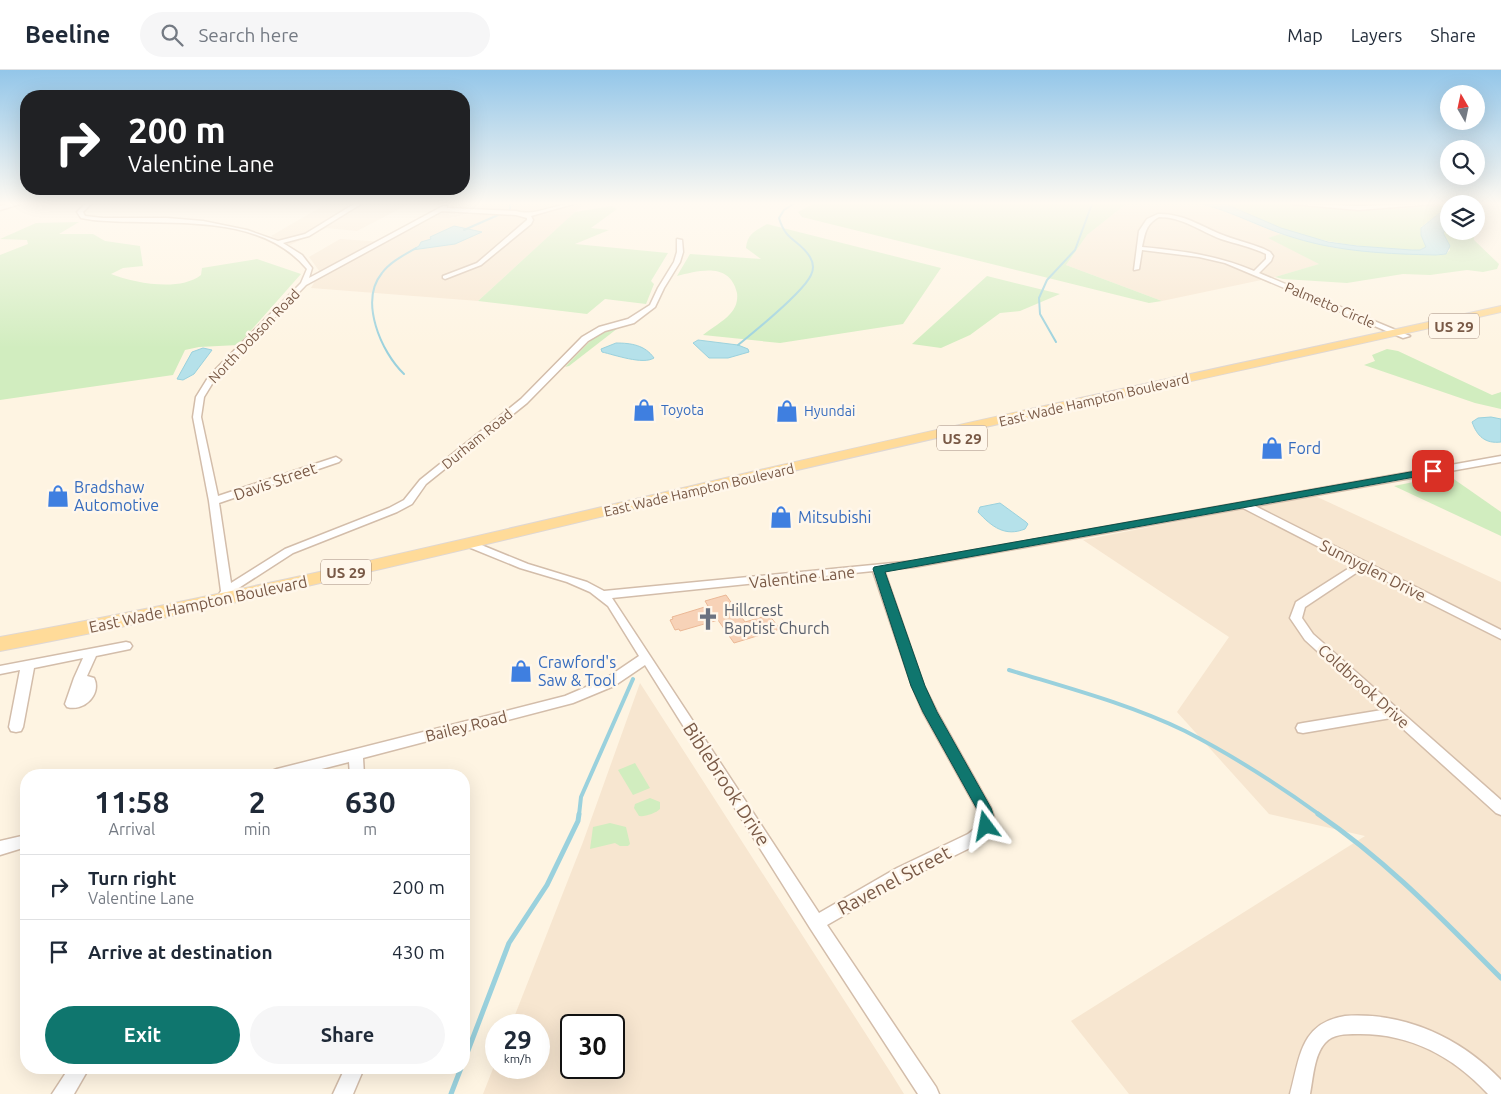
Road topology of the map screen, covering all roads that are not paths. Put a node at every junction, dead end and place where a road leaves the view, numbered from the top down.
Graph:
1 (292, 252) edge
2 (363, 252) edge
3 (494, 252) edge
4 (680, 252) edge
5 (1138, 252) edge
6 (1168, 252) edge
7 (1265, 252) edge
8 (1136, 270) dead end
9 (1255, 274) junction
10 (444, 278) dead end
11 (304, 284) junction
12 (1501, 309) edge
13 (1501, 315) edge
14 (1461, 321) junction
15 (1401, 334) junction
16 (1501, 459) edge
17 (336, 460) dead end
18 (214, 502) junction
19 (1245, 505) junction
20 (470, 544) junction
21 (1362, 564) junction
22 (878, 569) junction
23 (225, 595) junction
24 (604, 595) junction
25 (1501, 635) edge
26 (0, 644) edge
27 (126, 646) dead end
28 (92, 652) junction
29 (646, 657) junction
30 (28, 664) junction
31 (0, 670) edge
32 (80, 678) dead end
33 (1393, 713) junction
34 (16, 727) dead end
35 (1303, 728) dead end
36 (356, 754) junction
37 (299, 769) edge
38 (357, 769) edge
39 (1501, 809) edge
40 (20, 843) edge
41 (0, 848) edge
42 (816, 922) junction
43 (76, 1074) edge
44 (352, 1074) edge
45 (62, 1094) edge
46 (343, 1094) edge
47 (929, 1094) edge
48 (1300, 1094) edge
49 (1500, 1094) edge

1 - 11 street, North Dobson Road
2 - 11 street
3 - 10 street
4 - 23 street, Durham Road
5 - 8 street
6 - 9 street, Palmetto Circle
7 - 9 street
9 - 15 street, Palmetto Circle
11 - 18 street, North Dobson Road
12 - 14 main road, East Wade Hampton Boulevard / US 29
13 - 14 main road, East Wade Hampton Boulevard / US 29
14 - 15 main road, East Wade Hampton Boulevard / US 29
15 - 20 main road, East Wade Hampton Boulevard / US 29
16 - 19 street, Valentine Lane
17 - 18 street, Davis Street
18 - 23 street, North Dobson Road
19 - 21 street, Sunnyglen Drive
19 - 22 street, Valentine Lane
20 - 23 main road, East Wade Hampton Boulevard / US 29
20 - 24 street, Biblebrook Drive
21 - 25 street, Sunnyglen Drive
21 - 33 street, Coldbrook Drive
22 - 24 street, Valentine Lane
22 - 42 street, Ravenel Street
23 - 26 main road, East Wade Hampton Boulevard / US 29
24 - 29 street, Biblebrook Drive
27 - 28 street
28 - 30 street
28 - 32 street
29 - 36 street, Bailey Road
29 - 42 street, Biblebrook Drive
30 - 31 street
30 - 34 street
33 - 35 street
33 - 39 street, Coldbrook Drive
36 - 37 street, Bailey Road
36 - 38 street
40 - 41 street
42 - 47 street, Biblebrook Drive
43 - 45 street
44 - 46 street
48 - 49 street

